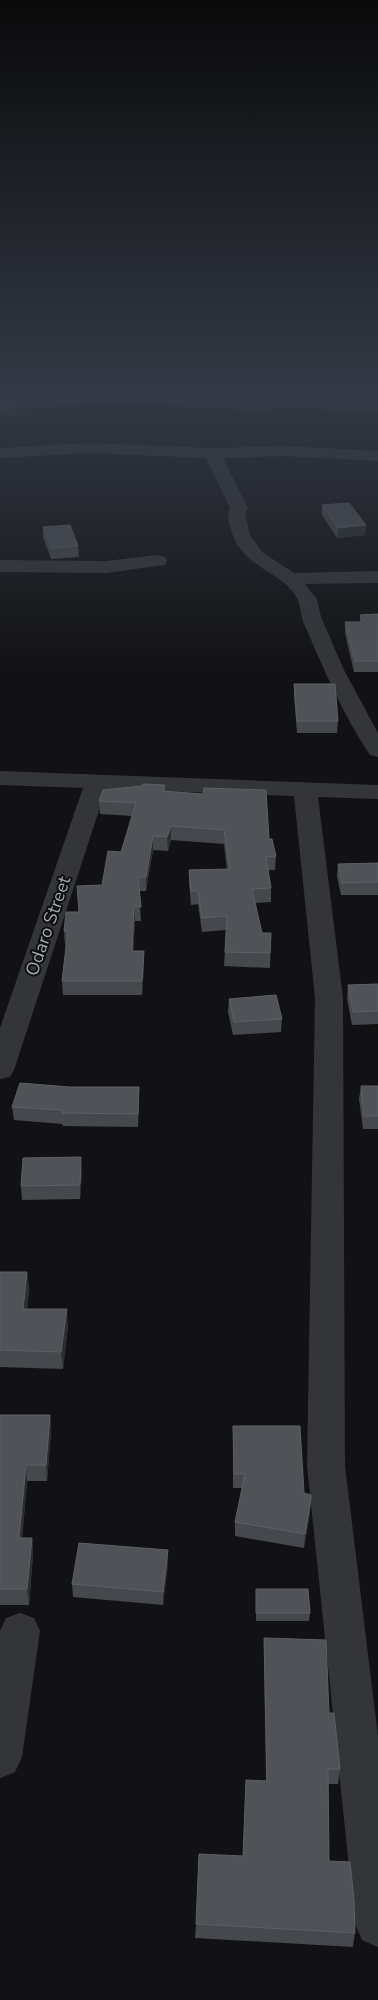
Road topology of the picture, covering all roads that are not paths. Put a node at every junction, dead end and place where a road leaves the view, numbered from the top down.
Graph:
1 (230, 487) edge
2 (158, 561) dead end
3 (0, 566) edge
4 (378, 577) edge
5 (290, 579) junction
6 (378, 750) edge
7 (0, 778) edge
8 (97, 782) junction
9 (305, 789) junction
10 (378, 792) edge
11 (0, 1070) edge
12 (20, 1631) dead end
13 (0, 1758) edge
14 (378, 1924) edge

1 - 5 street
2 - 3 street
4 - 5 street
5 - 6 street
7 - 8 street
8 - 9 street
8 - 11 street, Odaro Street
9 - 10 street
9 - 14 street
12 - 13 street

